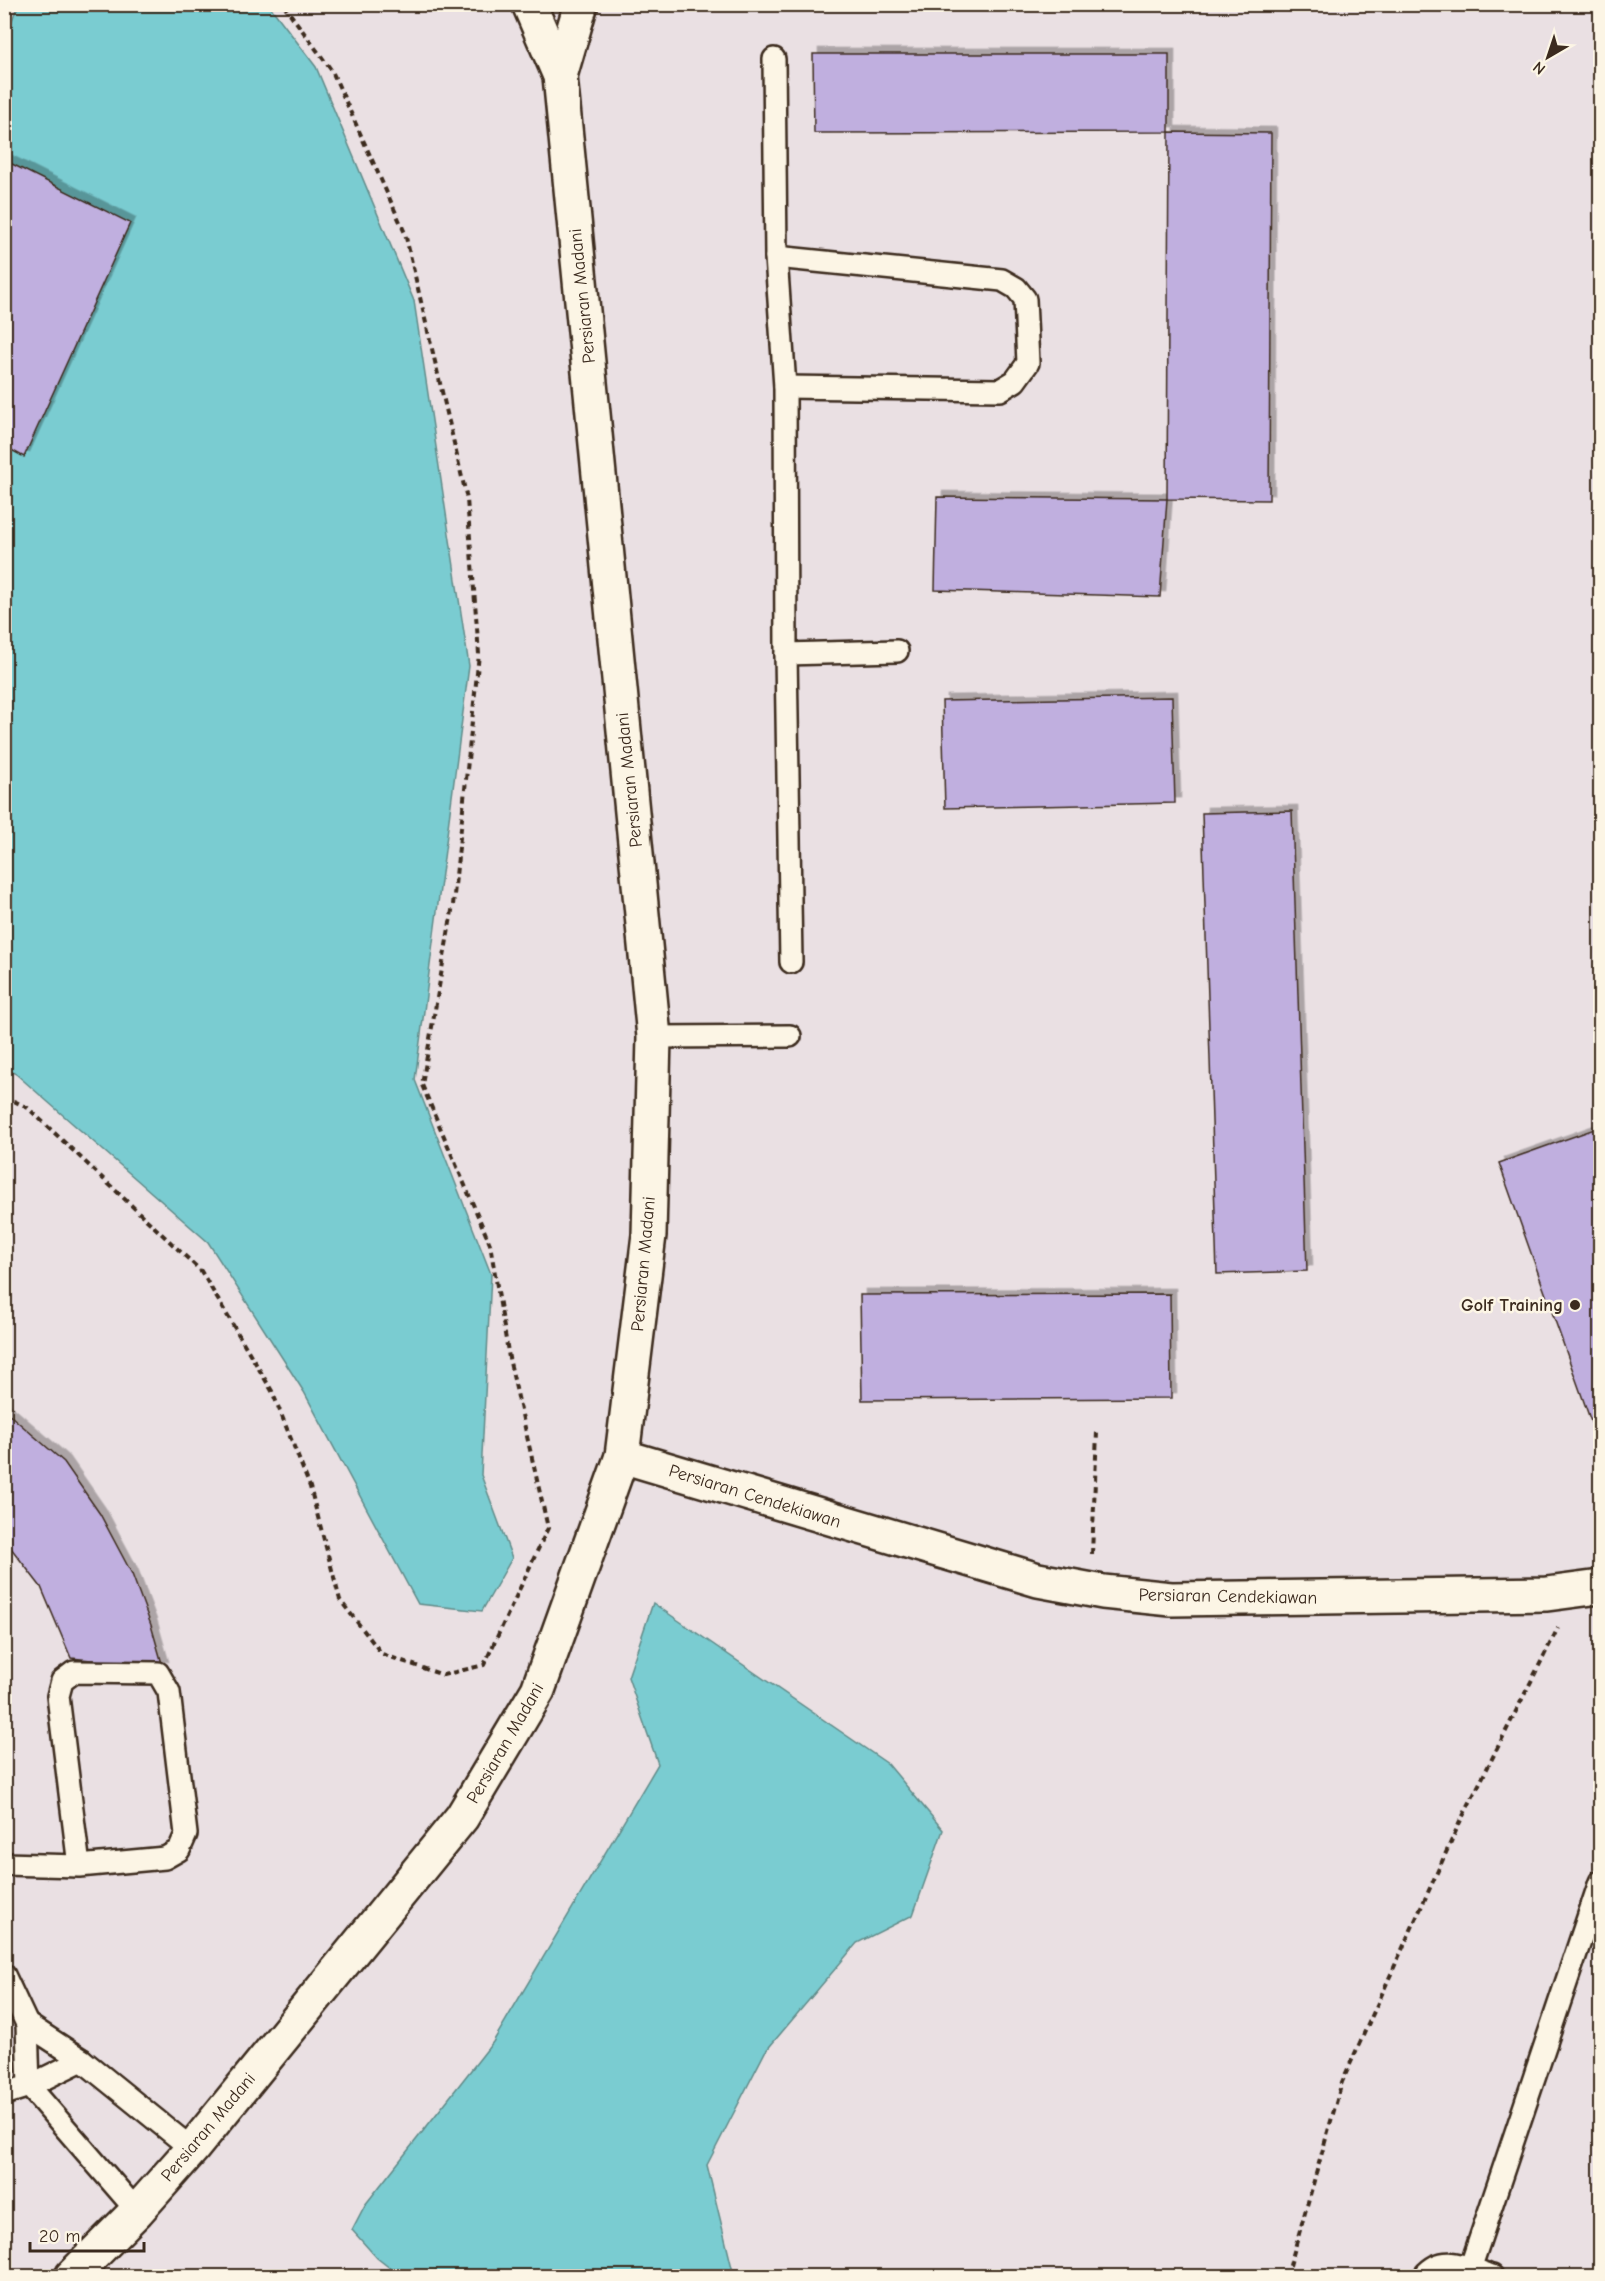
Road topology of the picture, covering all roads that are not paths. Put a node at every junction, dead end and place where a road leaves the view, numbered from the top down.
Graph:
1 (529, 4) edge
2 (581, 4) edge
3 (774, 59) dead end
4 (560, 76) junction
5 (776, 257) junction
6 (785, 387) junction
7 (897, 651) dead end
8 (786, 654) junction
9 (791, 963) dead end
10 (790, 1036) dead end
11 (654, 1037) junction
12 (622, 1456) junction
13 (1589, 1588) edge
14 (4, 1864) edge
15 (79, 1866) junction
16 (1600, 1882) edge
17 (4, 1975) edge
18 (27, 2024) junction
19 (82, 2060) junction
20 (29, 2086) junction
21 (4, 2094) edge
22 (192, 2149) junction
23 (137, 2211) junction
24 (1470, 2269) junction
25 (72, 2277) edge
26 (1424, 2277) edge
27 (1492, 2277) edge

1 - 4 street
2 - 4 street
3 - 5 lane
4 - 11 street, Persiaran Madani
5 - 6 lane
5 - 6 lane
6 - 8 lane
7 - 8 lane
8 - 9 lane
10 - 11 lane
11 - 12 street, Persiaran Madani
12 - 13 street, Persiaran Cendekiawan
12 - 22 street, Persiaran Madani
14 - 15 lane
15 - 15 lane
16 - 24 lane
17 - 18 lane
18 - 19 lane
18 - 20 lane
19 - 20 lane
19 - 22 lane
20 - 21 lane
20 - 23 lane
22 - 23 street, Persiaran Madani
23 - 25 street, Persiaran Madani
24 - 26 lane
24 - 27 lane

